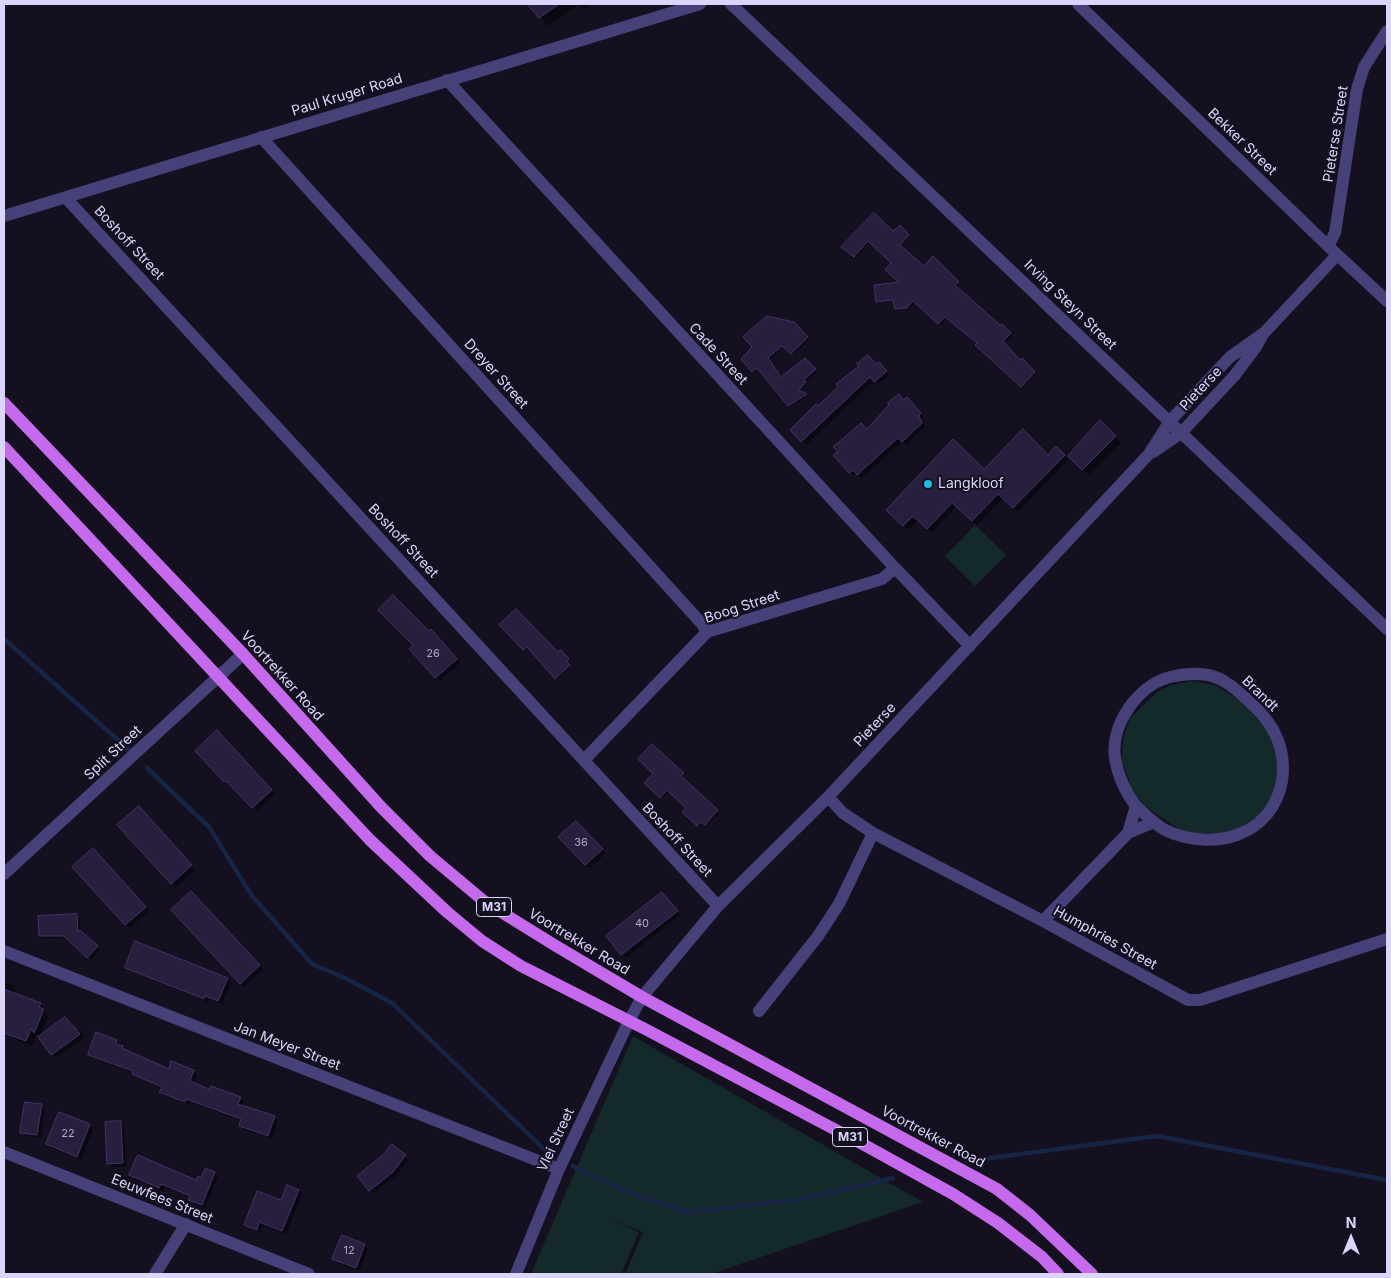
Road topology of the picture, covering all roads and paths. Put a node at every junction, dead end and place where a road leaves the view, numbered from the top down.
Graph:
1 (700, 4) edge
2 (731, 4) edge
3 (1078, 4) edge
4 (1387, 31) edge
5 (446, 80) junction
6 (261, 137) junction
7 (66, 198) junction
8 (4, 216) edge
9 (1332, 250) junction
10 (1387, 301) edge
11 (1264, 333) junction
12 (4, 403) edge
13 (1170, 421) junction
14 (1181, 433) junction
15 (4, 447) edge
16 (1149, 454) junction
17 (894, 568) junction
18 (1387, 629) edge
19 (706, 632) junction
20 (970, 646) junction
21 (243, 654) junction
22 (219, 676) junction
23 (584, 760) junction
24 (828, 797) junction
25 (1136, 806) junction
26 (1154, 822) junction
27 (873, 833) junction
28 (1128, 833) junction
29 (4, 874) edge
30 (718, 906) junction
31 (1043, 921) junction
32 (1387, 939) edge
33 (4, 951) edge
34 (642, 997) junction
35 (759, 1011) dead end
36 (629, 1021) junction
37 (4, 1152) edge
38 (559, 1169) junction
39 (186, 1224) junction
40 (155, 1274) edge
41 (309, 1274) edge
42 (516, 1274) edge
43 (1058, 1274) edge
44 (1092, 1274) edge

1 - 5 street, Paul Kruger Road
2 - 13 street, Irving Steyn Street
3 - 9 street, Bekker Street
4 - 9 street, Pieterse Street
5 - 6 street, Paul Kruger Road
5 - 17 street, Cade Street
6 - 7 street, Paul Kruger Road
6 - 19 street, Dreyer Street
7 - 8 street, Paul Kruger Road
7 - 23 street, Boshoff Street
9 - 10 street, Bekker Street
9 - 11 street, Pieterse
11 - 13 street, Pieterse
11 - 14 street, Pieterse
12 - 21 main road, Voortrekker Road / M31
13 - 14 street, Irving Steyn Street
13 - 16 street, Pieterse
14 - 16 street, Pieterse
14 - 18 street, Irving Steyn Street
15 - 22 main road, M31
16 - 20 street, Pieterse
17 - 19 street, Boog Street
17 - 20 street, Cade Street
19 - 23 street, Boog Street
20 - 24 street, Pieterse
21 - 22 street, Split Street
21 - 34 main road, Voortrekker Road / M31
22 - 29 street, Split Street
22 - 36 main road, M31
23 - 30 street, Boshoff Street
24 - 27 street, Humphries Street
24 - 30 street, Pieterse
25 - 26 street, Brandt
25 - 26 street, Brandt
25 - 28 street
26 - 28 street
27 - 31 street, Humphries Street
27 - 35 street
28 - 31 street
30 - 34 street, Pieterse
31 - 32 street, Humphries Street
33 - 38 street, Jan Meyer Street
34 - 36 street, Pieterse
34 - 44 main road, Voortrekker Road / M31
36 - 38 street, Vlei Street
36 - 43 main road, M31
37 - 39 street, Eeuwfees Street
38 - 42 street, Vlei Street
39 - 40 street
39 - 41 street, Eeuwfees Street

